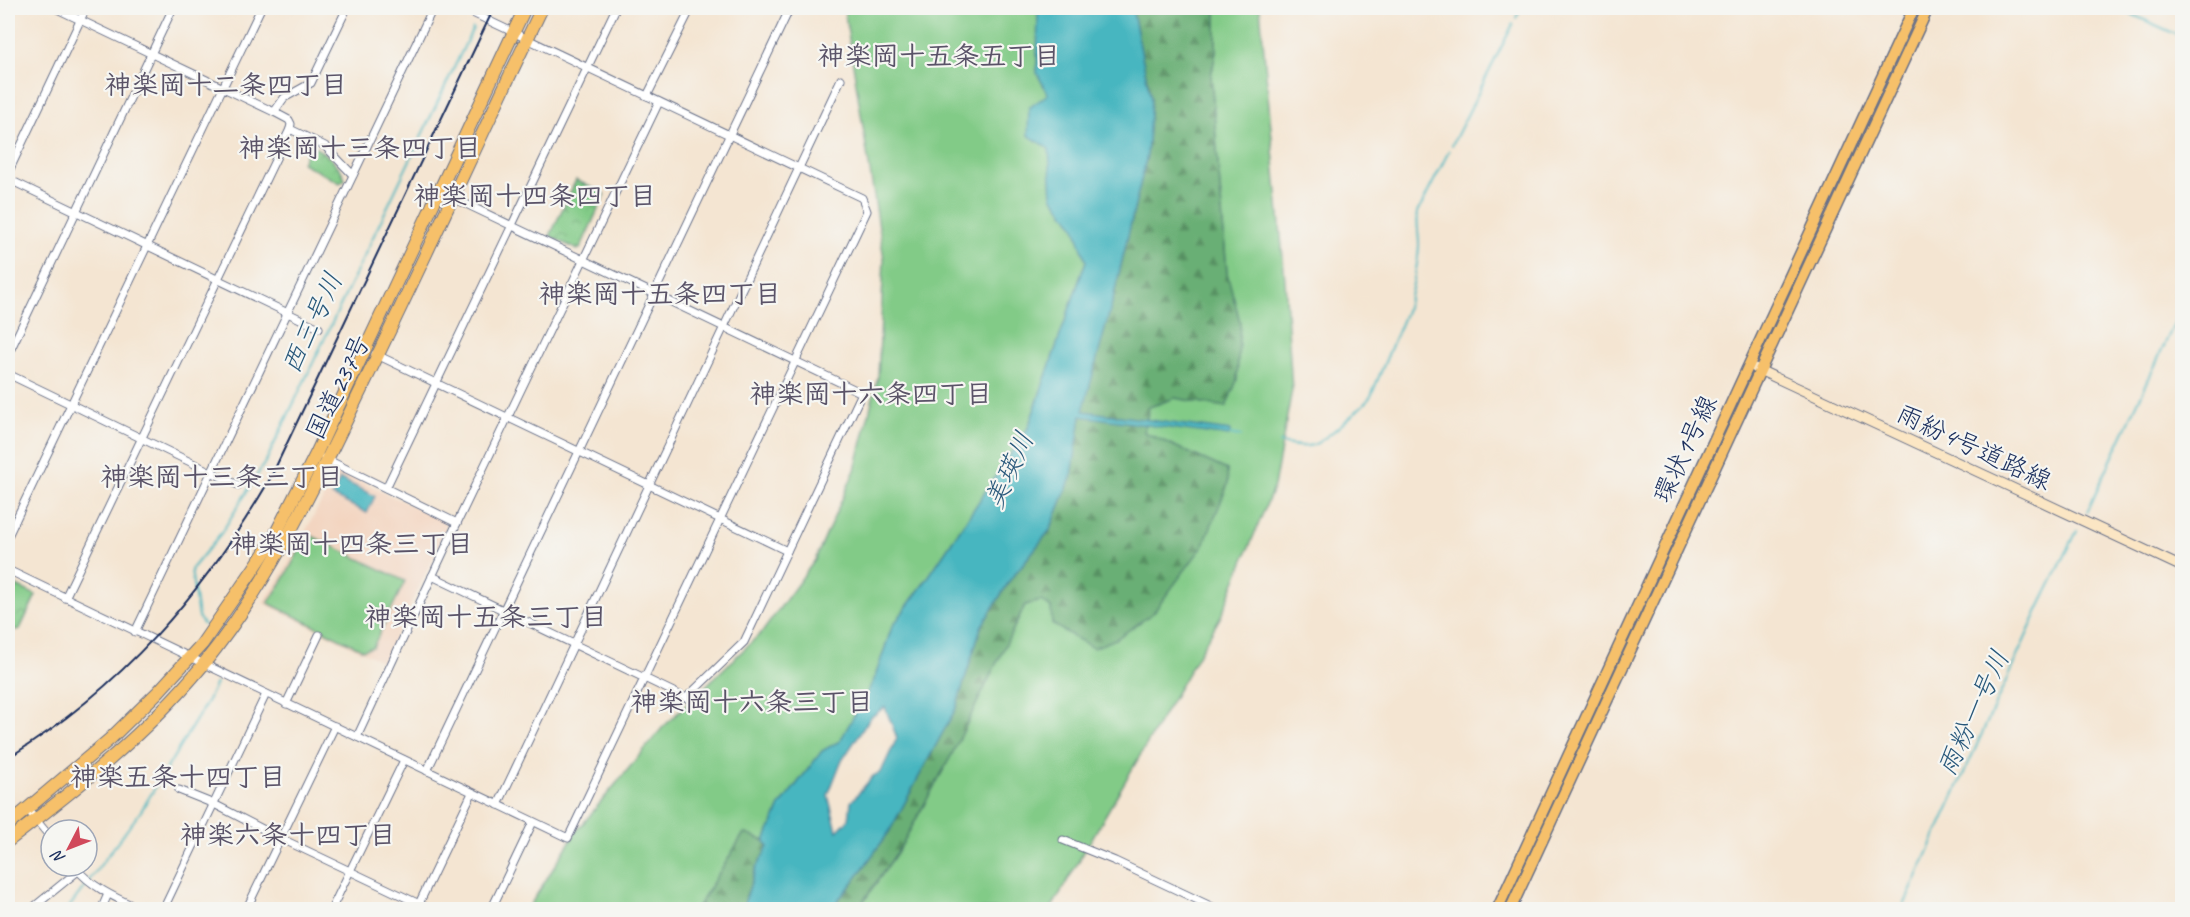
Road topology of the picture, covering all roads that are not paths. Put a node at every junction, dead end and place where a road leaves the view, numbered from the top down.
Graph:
1 (55, 8) edge
2 (86, 8) edge
3 (173, 8) edge
4 (261, 8) edge
5 (347, 8) edge
6 (433, 8) edge
7 (462, 8) edge
8 (525, 8) edge
9 (542, 8) edge
10 (616, 8) edge
11 (691, 8) edge
12 (790, 8) edge
13 (1914, 8) edge
14 (1928, 8) edge
15 (80, 20) junction
16 (513, 33) junction
17 (527, 39) junction
18 (152, 53) junction
19 (587, 68) junction
20 (841, 79) dead end
21 (223, 88) junction
22 (647, 96) junction
23 (659, 102) junction
24 (274, 112) junction
25 (290, 129) junction
26 (728, 135) junction
27 (799, 169) junction
28 (8, 173) edge
29 (353, 175) junction
30 (8, 179) edge
31 (441, 192) junction
32 (453, 198) junction
33 (76, 212) junction
34 (513, 226) junction
35 (147, 245) junction
36 (584, 260) junction
37 (217, 279) junction
38 (654, 294) junction
39 (288, 313) junction
40 (319, 328) dead end
41 (725, 328) junction
42 (365, 349) junction
43 (8, 355) edge
44 (378, 355) junction
45 (796, 361) junction
46 (1748, 365) junction
47 (1759, 370) junction
48 (8, 374) edge
49 (438, 384) junction
50 (71, 404) junction
51 (508, 418) junction
52 (141, 437) junction
53 (579, 452) junction
54 (322, 457) junction
55 (212, 471) junction
56 (238, 485) dead end
57 (650, 485) junction
58 (386, 488) junction
59 (720, 520) junction
60 (457, 522) junction
61 (8, 536) edge
62 (787, 551) junction
63 (2182, 567) edge
64 (8, 570) edge
65 (432, 576) junction
66 (65, 598) junction
67 (504, 610) junction
68 (135, 632) junction
69 (318, 635) dead end
70 (574, 644) junction
71 (189, 658) junction
72 (202, 665) junction
73 (645, 678) junction
74 (266, 694) junction
75 (286, 704) junction
76 (335, 726) junction
77 (357, 737) junction
78 (404, 760) junction
79 (428, 771) junction
80 (179, 790) dead end
81 (472, 793) junction
82 (214, 804) junction
83 (498, 805) junction
84 (27, 809) junction
85 (36, 820) junction
86 (533, 822) junction
87 (39, 824) edge
88 (8, 825) edge
89 (279, 838) junction
90 (1063, 840) dead end
91 (8, 842) edge
92 (350, 872) junction
93 (65, 878) edge
94 (84, 878) edge
95 (108, 894) junction
96 (418, 906) edge
97 (30, 909) edge
98 (101, 909) edge
99 (142, 909) edge
100 (163, 909) edge
101 (246, 909) edge
102 (331, 909) edge
103 (432, 909) edge
104 (491, 909) edge
105 (1219, 909) edge
106 (1497, 909) edge
107 (1510, 909) edge

1 - 15 street
2 - 15 street
3 - 18 street
4 - 21 street
5 - 24 street
6 - 29 street
7 - 16 street
8 - 16 highway, 国道237号
9 - 17 highway, 国道237号
10 - 19 street
11 - 22 street
12 - 26 street
13 - 46 main road, 環状1号線
14 - 47 main road, 環状1号線
15 - 18 street
15 - 28 street
16 - 17 street
16 - 31 highway, 国道237号
17 - 19 street
17 - 32 highway, 国道237号
18 - 21 street
18 - 33 street
19 - 22 street
19 - 34 street
20 - 27 street
21 - 24 street
21 - 35 street
22 - 23 street
23 - 26 street
23 - 36 street
24 - 25 street
25 - 29 street
25 - 37 street
26 - 27 street
26 - 38 street
27 - 41 street
27 - 45 street
29 - 39 street
30 - 33 street
31 - 32 street
31 - 42 highway, 国道237号
32 - 34 street
32 - 44 highway, 国道237号
33 - 35 street
33 - 43 street
34 - 36 street
34 - 49 street
35 - 37 street
35 - 50 street
36 - 38 street
36 - 51 street
37 - 39 street
37 - 52 street
38 - 41 street
38 - 53 street
39 - 40 street
39 - 55 street
41 - 45 street
41 - 57 street
42 - 44 street
42 - 54 highway, 国道237号
44 - 49 street
44 - 54 highway, 国道237号
45 - 59 street
45 - 62 street
46 - 47 street, 雨紛4号道路線
46 - 106 main road, 環状1号線
47 - 63 street, 雨紛4号道路線
47 - 107 main road, 環状1号線
48 - 50 street
49 - 51 street
49 - 58 street
50 - 52 street
50 - 61 street
51 - 53 street
51 - 60 street
52 - 55 street
52 - 66 street
53 - 57 street
53 - 67 street
54 - 58 street
54 - 71 highway, 国道237号
54 - 72 highway, 国道237号
55 - 56 street
55 - 68 street
57 - 59 street
57 - 70 street
58 - 60 street
59 - 62 street
59 - 73 street
60 - 65 street
62 - 73 street
64 - 66 street
65 - 67 street
65 - 77 street
66 - 68 street
67 - 70 street
67 - 79 street
68 - 71 street
69 - 75 street
70 - 73 street
70 - 83 street
71 - 72 street
71 - 84 highway, 国道237号
72 - 74 street
72 - 85 highway, 国道237号
73 - 86 street
74 - 75 street
74 - 82 street
75 - 76 street
76 - 77 street
76 - 89 street
77 - 78 street
78 - 79 street
78 - 92 street
79 - 81 street
80 - 82 street
81 - 83 street
81 - 96 street
82 - 89 street
82 - 100 street
83 - 86 street
84 - 85 street
84 - 88 highway, 国道237号
85 - 87 street
85 - 91 highway, 国道237号
86 - 104 street
89 - 92 street
89 - 101 street
90 - 105 street
92 - 96 street
92 - 102 street
93 - 97 street
94 - 95 street
95 - 98 street
95 - 99 street
96 - 103 street

